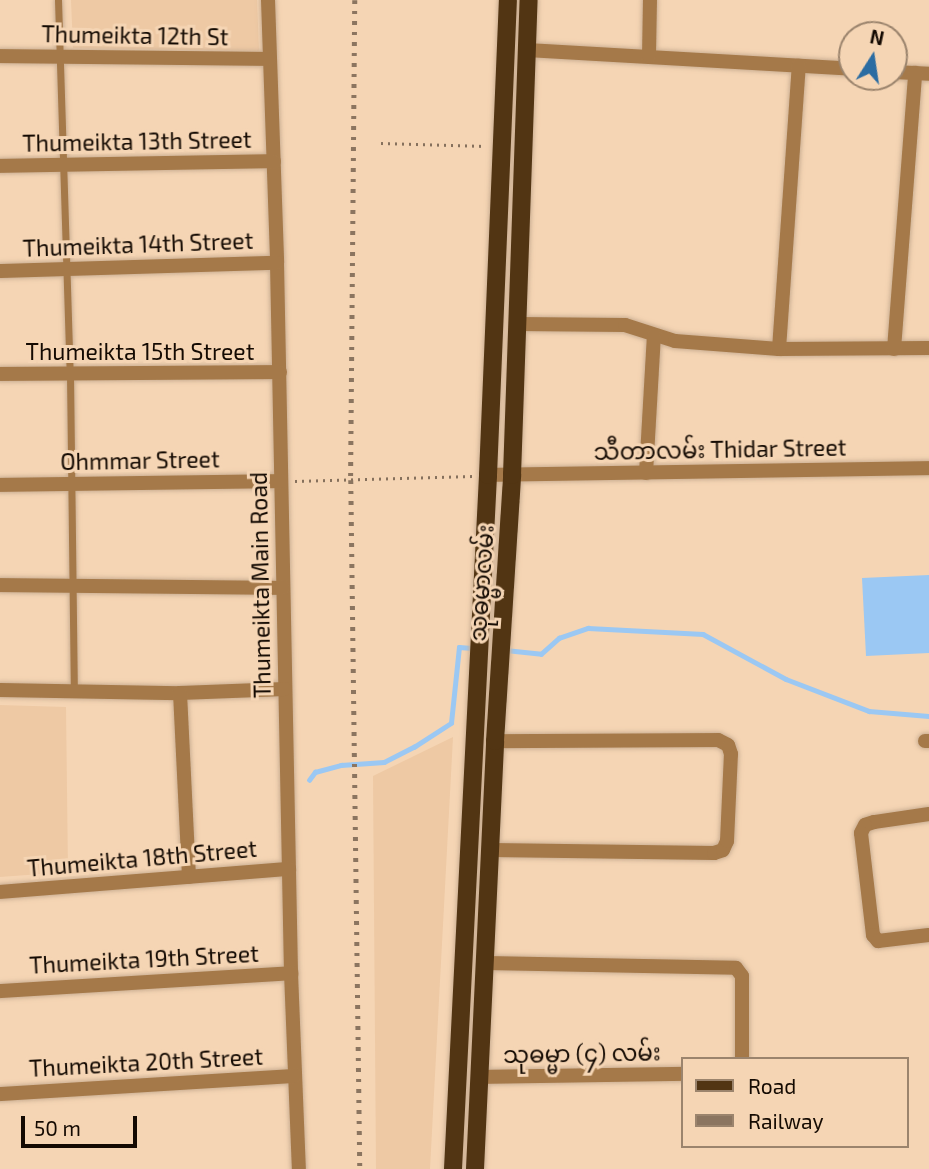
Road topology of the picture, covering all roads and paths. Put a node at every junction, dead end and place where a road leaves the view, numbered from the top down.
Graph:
1 (58, 0) edge
2 (268, 0) edge
3 (508, 0) edge
4 (529, 0) edge
5 (650, 0) edge
6 (527, 50) junction
7 (0, 56) edge
8 (649, 56) junction
9 (60, 57) junction
10 (269, 59) junction
11 (799, 66) junction
12 (838, 68) edge
13 (922, 74) edge
14 (381, 143) dead end
15 (504, 146) junction
16 (274, 161) junction
17 (64, 165) junction
18 (0, 166) edge
19 (500, 236) junction
20 (521, 238) junction
21 (277, 263) junction
22 (67, 270) junction
23 (0, 271) edge
24 (517, 324) junction
25 (654, 335) junction
26 (929, 348) edge
27 (779, 349) junction
28 (894, 349) junction
29 (280, 372) junction
30 (0, 374) edge
31 (70, 374) junction
32 (929, 468) edge
33 (646, 473) junction
34 (488, 475) junction
35 (512, 475) junction
36 (281, 481) junction
37 (72, 483) junction
38 (0, 485) edge
39 (0, 585) edge
40 (75, 585) junction
41 (283, 588) junction
42 (285, 689) junction
43 (0, 690) edge
44 (74, 691) junction
45 (180, 693) junction
46 (495, 741) junction
47 (929, 814) edge
48 (491, 850) junction
49 (289, 869) junction
50 (189, 877) junction
51 (0, 892) edge
52 (929, 935) edge
53 (486, 963) junction
54 (291, 973) junction
55 (0, 991) edge
56 (742, 1057) edge
57 (680, 1074) edge
58 (294, 1076) junction
59 (482, 1077) junction
60 (0, 1094) edge
61 (299, 1169) edge
62 (453, 1169) edge
63 (475, 1169) edge

1 - 9 lane
2 - 10 street, Thumeikta Main Road
3 - 15 main road, သုဓမ္မာလမ်း
4 - 6 main road, သုဓမ္မာလမ်း
5 - 8 street
6 - 8 street
6 - 20 main road, သုဓမ္မာလမ်း
7 - 9 street, Thumeikta 12th St
8 - 11 street
9 - 10 street, Thumeikta 12th St
9 - 17 lane
10 - 16 street, Thumeikta Main Road
11 - 12 street
11 - 27 street
13 - 28 street
14 - 15 path
15 - 19 main road, သုဓမ္မာလမ်း
16 - 17 street, Thumeikta 13th Street
16 - 21 street, Thumeikta Main Road
17 - 18 street, Thumeikta 13th Street
17 - 22 lane
19 - 20 street
19 - 34 main road, သုဓမ္မာလမ်း
20 - 24 main road, သုဓမ္မာလမ်း
21 - 22 street, Thumeikta 14th Street
21 - 29 street, Thumeikta Main Road
22 - 23 street, Thumeikta 14th Street
22 - 31 lane
24 - 25 street
24 - 35 main road, သုဓမ္မာလမ်း
25 - 27 street
25 - 33 street
26 - 28 street
27 - 28 street
29 - 31 street, Thumeikta 15th Street
29 - 36 street, Thumeikta Main Road
30 - 31 street, Thumeikta 15th Street
31 - 37 lane
32 - 33 street, သီတာလမ်း Thidar Street
33 - 35 street, သီတာလမ်း Thidar Street
34 - 35 street, သီတာလမ်း Thidar Street
34 - 36 path
34 - 62 main road, သုဓမ္မာလမ်း
35 - 46 main road, သုဓမ္မာလမ်း
36 - 37 street, Ohmmar Street
36 - 41 street, Thumeikta Main Road
37 - 38 street, Ohmmar Street
37 - 40 lane
39 - 40 street
40 - 41 street
40 - 44 lane
41 - 42 street, Thumeikta Main Road
42 - 45 street
42 - 49 street, Thumeikta Main Road
43 - 44 street
44 - 45 street
45 - 50 street
46 - 48 main road, သုဓမ္မာလမ်း
46 - 48 street
47 - 52 street
48 - 53 main road, သုဓမ္မာလမ်း
49 - 50 street, Thumeikta 18th Street
49 - 54 street, Thumeikta Main Road
50 - 51 street, Thumeikta 18th Street
53 - 56 street
53 - 59 main road, သုဓမ္မာလမ်း
54 - 55 street, Thumeikta 19th Street
54 - 58 street, Thumeikta Main Road
57 - 59 street, သုဓမ္မာ (၄) လမ်း
58 - 60 street, Thumeikta 20th Street
58 - 61 street, Thumeikta Main Road
59 - 63 main road, သုဓမ္မာလမ်း

